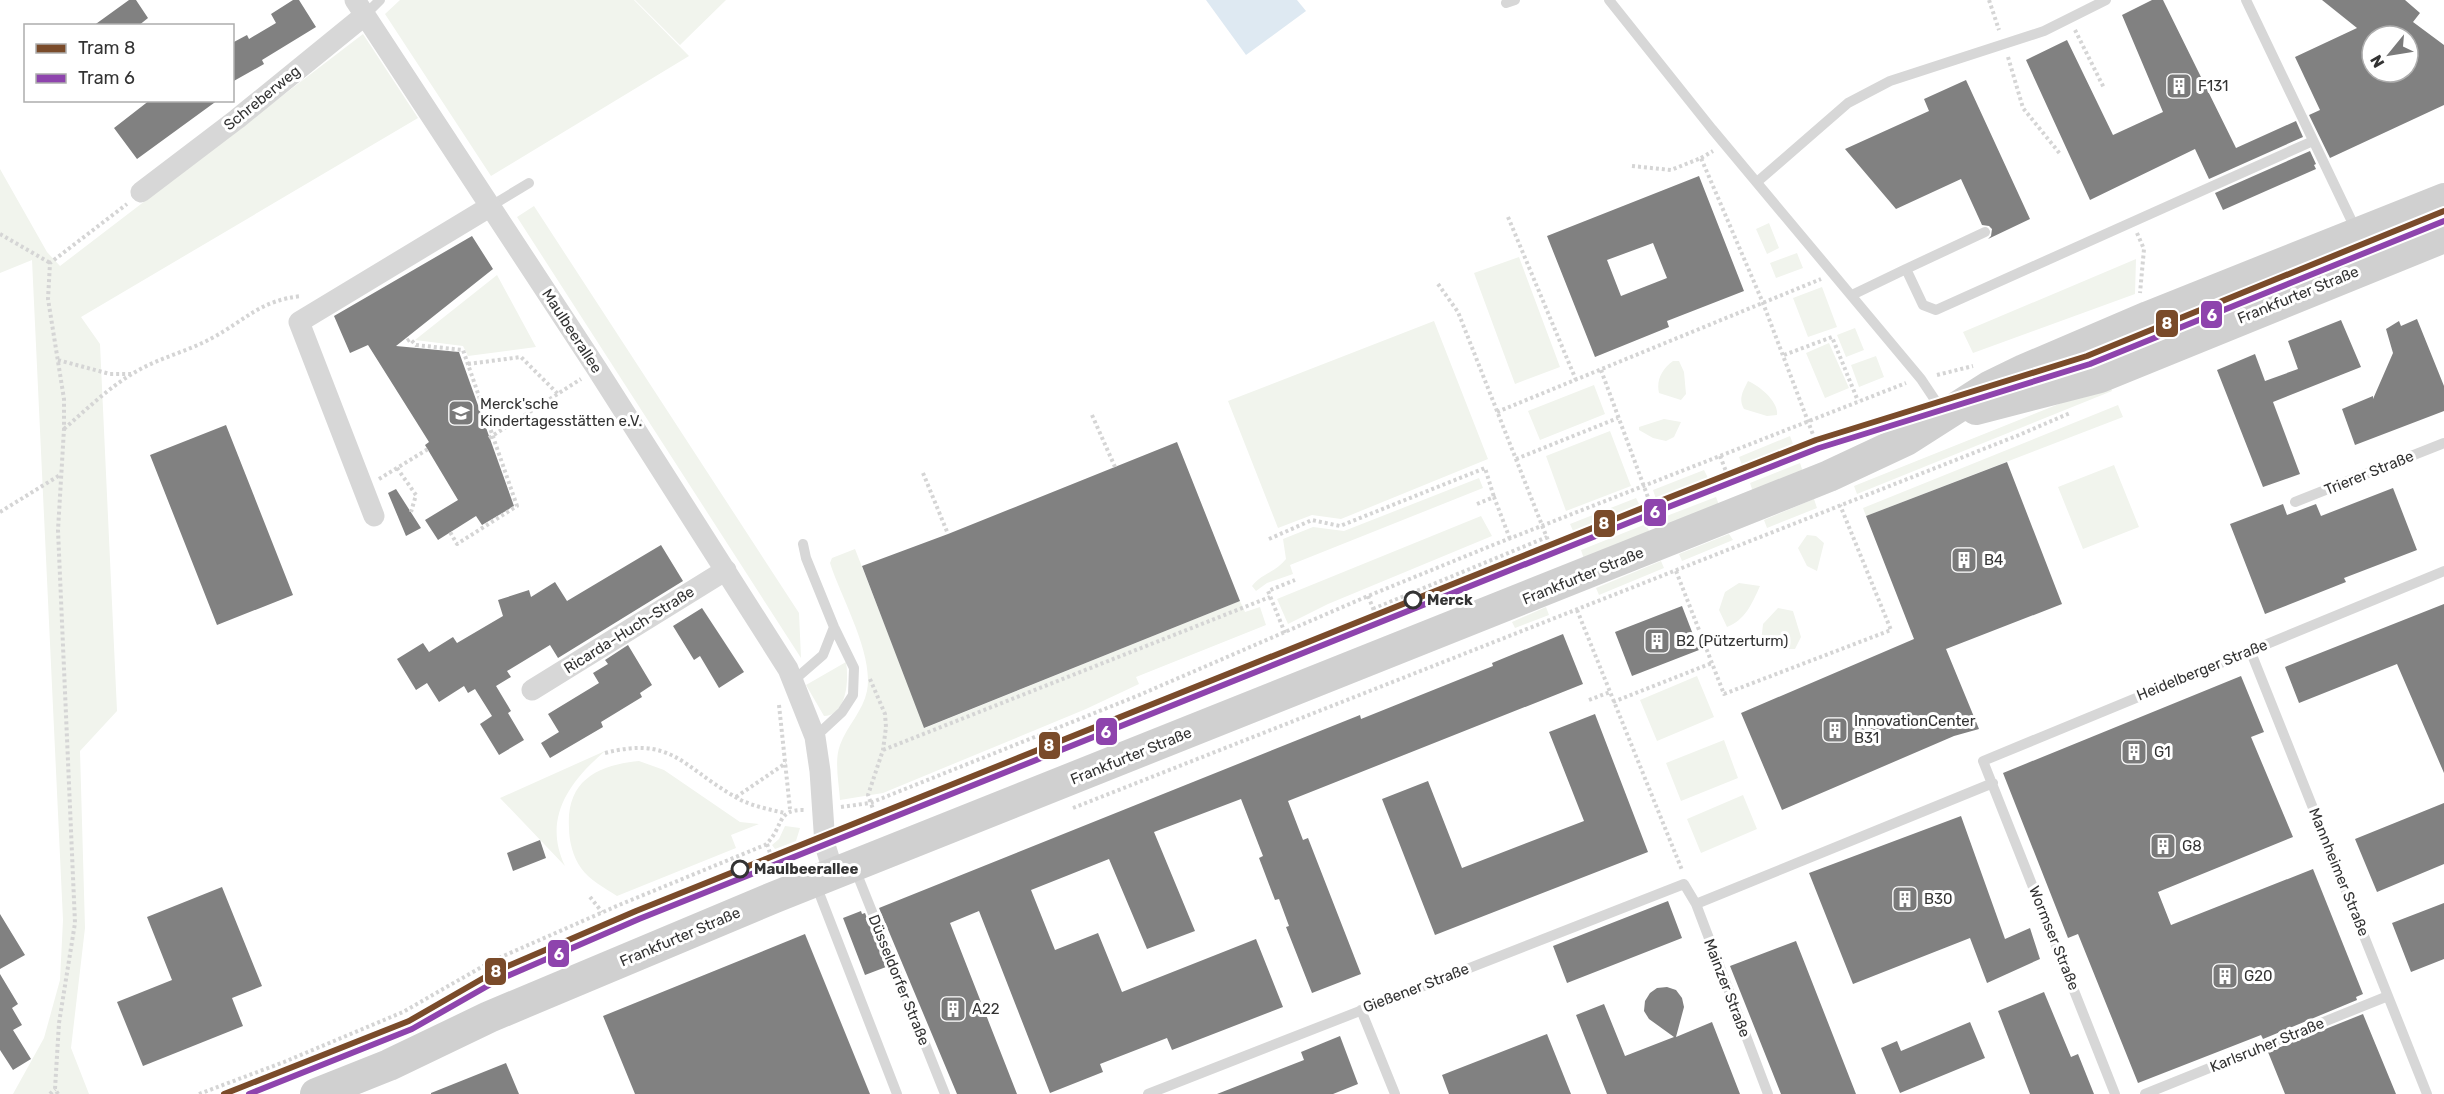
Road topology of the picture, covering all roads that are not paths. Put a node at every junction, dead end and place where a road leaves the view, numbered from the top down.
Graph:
1 (380, 0) edge
2 (1609, 0) edge
3 (2106, 0) edge
4 (2246, 0) edge
5 (360, 7) edge
6 (2313, 141) junction
7 (1757, 182) junction
8 (529, 183) dead end
9 (141, 192) road end
10 (2444, 199) edge
11 (491, 206) junction
12 (1985, 232) dead end
13 (2357, 233) junction
14 (2444, 237) edge
15 (1906, 269) junction
16 (1852, 295) junction
17 (1946, 416) junction
18 (2444, 443) edge
19 (2295, 502) dead end
20 (374, 516) dead end
21 (803, 544) dead end
22 (726, 570) junction
23 (2444, 571) edge
24 (834, 627) junction
25 (2250, 650) junction
26 (793, 681) junction
27 (532, 690) dead end
28 (815, 737) junction
29 (1993, 783) junction
30 (834, 874) junction
31 (1684, 884) joint
32 (1696, 904) junction
33 (2388, 996) junction
34 (1361, 1010) junction
35 (316, 1094) edge
36 (897, 1094) edge
37 (945, 1094) edge
38 (1148, 1094) edge
39 (1395, 1094) edge
40 (1768, 1094) edge
41 (2115, 1094) edge
42 (2145, 1094) edge
43 (2427, 1094) edge

1 - 5 lane, Schreberweg
2 - 7 lane
3 - 7 lane
4 - 6 lane
5 - 9 street, Schreberweg
5 - 11 street, Maulbeerallee
6 - 13 lane
6 - 15 lane
7 - 16 lane
8 - 11 lane
10 - 13 main road, Frankfurter Straße
11 - 20 street
11 - 22 street, Maulbeerallee
12 - 15 lane
13 - 17 main road, Frankfurter Straße
14 - 17 main road, Frankfurter Straße
15 - 16 lane
16 - 17 lane
17 - 30 main road, Frankfurter Straße
18 - 19 lane, Trierer Straße
21 - 24 lane
22 - 26 street, Maulbeerallee
22 - 27 street, Ricarda-Huch-Straße
23 - 25 lane, Heidelberger Straße
24 - 26 lane
24 - 28 lane
25 - 29 lane, Heidelberger Straße
25 - 33 lane, Mannheimer Straße
26 - 28 street, Maulbeerallee
28 - 30 street, Maulbeerallee
29 - 32 lane
29 - 41 lane, Wormser Straße
30 - 35 main road, Frankfurter Straße
30 - 36 lane
30 - 37 lane, Düsseldorfer Straße
31 - 32 lane, Mainzer Straße
31 - 34 lane, Gießener Straße
32 - 40 lane, Mainzer Straße
33 - 42 lane, Karlsruher Straße
33 - 43 lane, Mannheimer Straße
34 - 38 lane, Gießener Straße
34 - 39 lane

